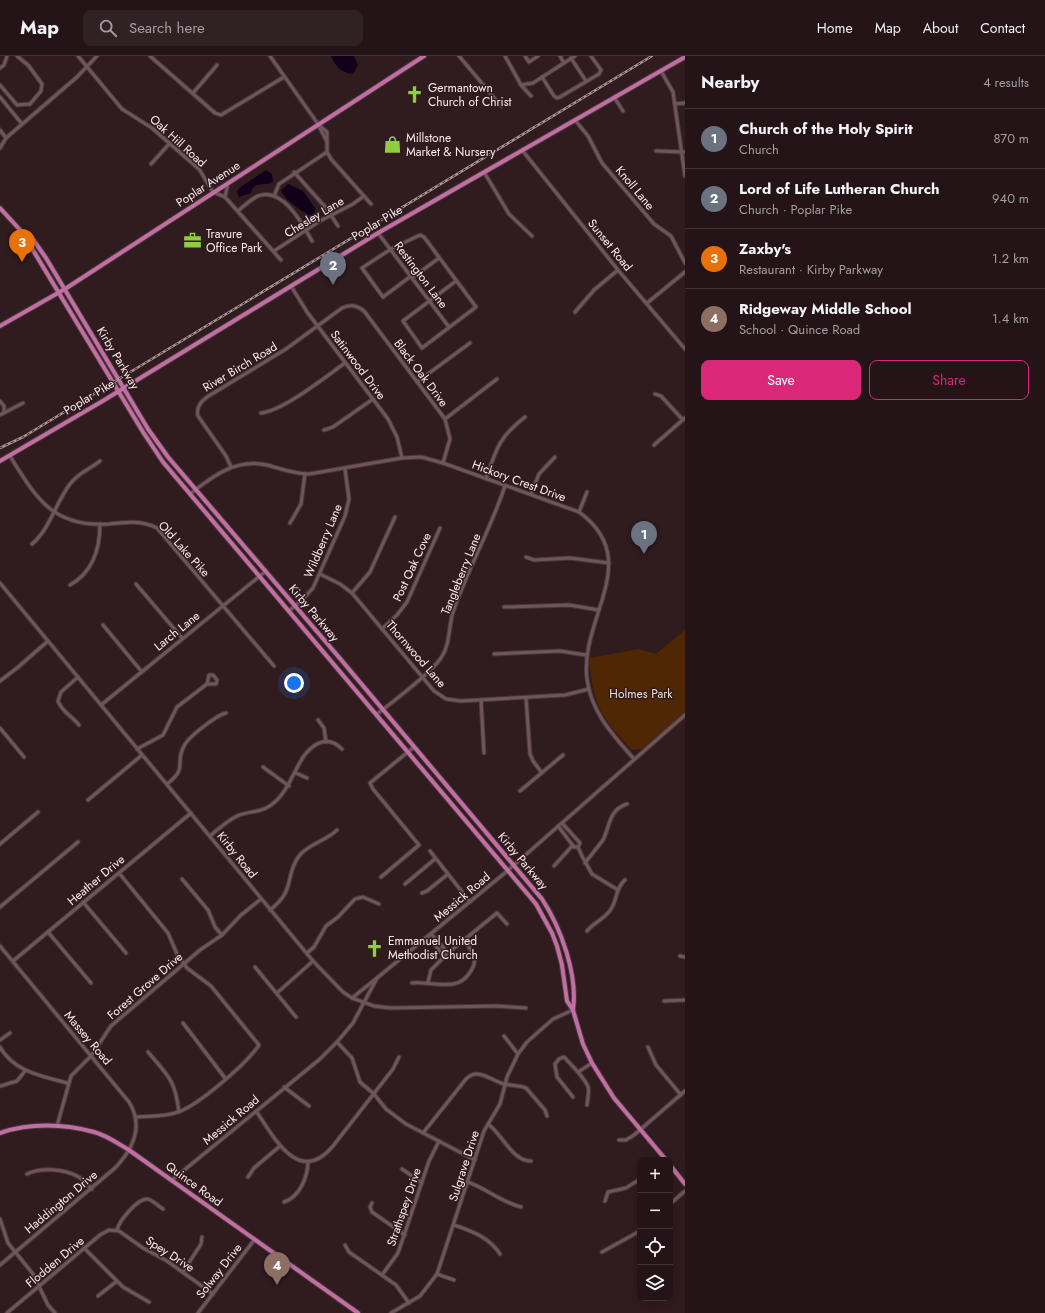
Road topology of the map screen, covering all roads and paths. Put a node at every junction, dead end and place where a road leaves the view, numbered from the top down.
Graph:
1 (7, 56) edge
2 (18, 56) edge
3 (78, 56) edge
4 (97, 56) edge
5 (150, 56) edge
6 (270, 56) edge
7 (424, 56) edge
8 (459, 56) edge
9 (505, 56) edge
10 (525, 56) edge
11 (538, 56) edge
12 (560, 56) edge
13 (591, 56) edge
14 (573, 57) edge
15 (685, 57) edge
16 (564, 62) junction
17 (87, 66) junction
18 (217, 66) dead end
19 (0, 68) edge
20 (661, 71) junction
21 (284, 77) junction
22 (542, 77) junction
23 (586, 81) junction
24 (0, 84) edge
25 (521, 85) junction
26 (193, 93) junction
27 (531, 96) dead end
28 (0, 97) edge
29 (614, 97) junction
30 (685, 103) edge
31 (30, 104) junction
32 (676, 104) junction
33 (501, 106) dead end
34 (623, 111) dead end
35 (36, 112) junction
36 (575, 120) junction
37 (22, 124) junction
38 (318, 124) junction
39 (0, 130) edge
40 (6, 138) junction
41 (170, 143) junction
42 (1, 146) edge
43 (522, 150) junction
44 (656, 151) dead end
45 (327, 152) junction
46 (683, 152) edge
47 (152, 164) dead end
48 (294, 172) junction
49 (484, 172) junction
50 (685, 176) edge
51 (228, 183) junction
52 (213, 192) junction
53 (274, 196) junction
54 (364, 196) junction
55 (225, 197) junction
56 (371, 204) dead end
57 (0, 208) edge
58 (238, 211) junction
59 (331, 215) junction
60 (338, 226) dead end
61 (306, 230) junction
62 (22, 232) junction
63 (378, 233) junction
64 (532, 236) dead end
65 (312, 241) dead end
66 (391, 249) junction
67 (274, 251) junction
68 (439, 258) junction
69 (281, 260) dead end
70 (685, 263) edge
71 (618, 270) junction
72 (685, 272) edge
73 (411, 277) junction
74 (456, 281) junction
75 (291, 286) junction
76 (65, 289) junction
77 (58, 293) junction
78 (430, 301) junction
79 (647, 303) junction
80 (352, 305) joint
81 (575, 312) dead end
82 (0, 326) edge
83 (318, 326) junction
84 (449, 327) junction
85 (470, 343) dead end
86 (685, 349) edge
87 (345, 363) junction
88 (497, 379) dead end
89 (417, 382) junction
90 (124, 388) junction
91 (118, 391) junction
92 (655, 394) dead end
93 (373, 400) junction
94 (0, 401) edge
95 (23, 403) dead end
96 (4, 412) junction
97 (261, 414) dead end
98 (0, 415) edge
99 (525, 417) dead end
100 (445, 419) junction
101 (684, 419) edge
102 (324, 430) dead end
103 (654, 444) dead end
104 (10, 456) junction
105 (555, 457) dead end
106 (402, 458) junction
107 (0, 461) edge
108 (100, 461) dead end
109 (443, 463) junction
110 (231, 467) junction
111 (345, 468) junction
112 (305, 474) junction
113 (486, 479) junction
114 (505, 486) junction
115 (196, 489) junction
116 (587, 492) dead end
117 (190, 494) junction
118 (531, 494) junction
119 (54, 511) junction
120 (579, 512) junction
121 (395, 517) dead end
122 (290, 523) dead end
123 (100, 524) junction
124 (440, 528) dead end
125 (32, 544) dead end
126 (526, 557) dead end
127 (609, 563) junction
128 (266, 571) junction
129 (320, 574) junction
130 (259, 576) junction
131 (0, 583) edge
132 (136, 584) dead end
133 (70, 585) dead end
134 (352, 593) junction
135 (223, 605) junction
136 (295, 606) junction
137 (504, 607) dead end
138 (599, 610) junction
139 (289, 611) junction
140 (103, 625) dead end
141 (382, 629) junction
142 (182, 638) junction
143 (48, 641) junction
144 (494, 654) dead end
145 (586, 655) junction
146 (274, 666) dead end
147 (142, 672) junction
148 (422, 676) junction
149 (78, 678) junction
150 (0, 681) edge
151 (208, 684) dead end
152 (589, 689) junction
153 (526, 698) junction
154 (480, 700) junction
155 (101, 706) junction
156 (383, 710) junction
157 (226, 713) dead end
158 (378, 714) junction
159 (685, 715) edge
160 (318, 720) dead end
161 (79, 725) dead end
162 (0, 728) edge
163 (326, 742) junction
164 (414, 747) junction
165 (137, 749) junction
166 (342, 750) dead end
167 (409, 752) junction
168 (484, 753) dead end
169 (142, 755) junction
170 (563, 755) dead end
171 (24, 757) dead end
172 (634, 759) junction
173 (263, 767) dead end
174 (296, 773) junction
175 (542, 773) junction
176 (307, 778) dead end
177 (167, 784) junction
178 (289, 786) junction
179 (520, 791) dead end
180 (88, 800) dead end
181 (627, 804) dead end
182 (38, 812) dead end
183 (191, 814) junction
184 (562, 823) junction
185 (558, 826) junction
186 (337, 830) dead end
187 (210, 836) junction
188 (78, 842) dead end
189 (0, 844) edge
190 (573, 845) junction
191 (578, 847) junction
192 (430, 851) dead end
193 (435, 859) junction
194 (585, 863) junction
195 (514, 865) junction
196 (554, 866) dead end
197 (508, 870) junction
198 (119, 873) junction
199 (448, 874) junction
200 (381, 877) dead end
201 (182, 879) dead end
202 (625, 880) dead end
203 (404, 884) dead end
204 (618, 890) junction
205 (422, 893) dead end
206 (261, 899) junction
207 (84, 902) junction
208 (470, 902) junction
209 (379, 904) dead end
210 (0, 907) edge
211 (270, 910) junction
212 (507, 924) dead end
213 (587, 931) dead end
214 (48, 932) junction
215 (222, 935) junction
216 (432, 935) junction
217 (428, 938) junction
218 (463, 940) junction
219 (0, 946) edge
220 (126, 953) dead end
221 (448, 953) junction
222 (307, 954) junction
223 (444, 956) junction
224 (680, 956) dead end
225 (685, 957) edge
226 (13, 961) junction
227 (313, 961) junction
228 (184, 964) junction
229 (256, 967) dead end
230 (378, 978) junction
231 (412, 982) dead end
232 (428, 982) junction
233 (91, 983) dead end
234 (277, 993) junction
235 (352, 998) junction
236 (664, 1000) dead end
237 (685, 1000) edge
238 (364, 1003) junction
239 (526, 1008) dead end
240 (573, 1010) junction
241 (296, 1017) dead end
242 (184, 1023) dead end
243 (10, 1033) dead end
244 (504, 1036) dead end
245 (0, 1040) edge
246 (337, 1042) junction
247 (0, 1047) edge
248 (648, 1047) dead end
249 (148, 1052) dead end
250 (518, 1054) junction
251 (91, 1056) junction
252 (399, 1057) dead end
253 (592, 1063) junction
254 (26, 1071) junction
255 (578, 1072) junction
256 (225, 1078) junction
257 (67, 1083) junction
258 (505, 1085) junction
259 (0, 1086) edge
260 (284, 1087) junction
261 (685, 1091) edge
262 (374, 1094) junction
263 (681, 1095) junction
264 (573, 1097) dead end
265 (586, 1105) dead end
266 (309, 1106) dead end
267 (256, 1111) junction
268 (179, 1112) junction
269 (547, 1116) dead end
270 (136, 1117) junction
271 (488, 1124) junction
272 (57, 1126) junction
273 (641, 1130) junction
274 (0, 1133) edge
275 (423, 1133) junction
276 (619, 1140) dead end
277 (439, 1141) junction
278 (280, 1146) junction
279 (129, 1150) junction
280 (664, 1157) edge
281 (475, 1160) junction
282 (308, 1161) junction
283 (531, 1161) dead end
284 (402, 1169) dead end
285 (673, 1169) edge
286 (27, 1174) dead end
287 (248, 1177) dead end
288 (172, 1180) junction
289 (637, 1181) edge
290 (468, 1182) junction
291 (422, 1183) junction
292 (685, 1184) edge
293 (92, 1188) junction
294 (685, 1191) edge
295 (605, 1201) dead end
296 (673, 1201) edge
297 (284, 1202) dead end
298 (372, 1203) dead end
299 (521, 1207) dead end
300 (163, 1210) dead end
301 (0, 1219) edge
302 (454, 1225) junction
303 (117, 1230) junction
304 (637, 1233) edge
305 (404, 1236) junction
306 (202, 1237) dead end
307 (255, 1240) junction
308 (345, 1246) dead end
309 (84, 1248) junction
310 (15, 1252) junction
311 (602, 1252) dead end
312 (500, 1254) dead end
313 (0, 1265) edge
314 (183, 1272) junction
315 (437, 1274) junction
316 (382, 1275) junction
317 (454, 1280) dead end
318 (117, 1282) junction
319 (40, 1286) junction
320 (213, 1294) junction
321 (98, 1296) dead end
322 (149, 1302) dead end
323 (409, 1303) junction
324 (7, 1313) edge
325 (55, 1313) edge
326 (198, 1313) edge
327 (358, 1313) edge
328 (391, 1313) edge

1 - 19 street
2 - 31 street
3 - 17 street, Oak Hill Road
4 - 17 street
5 - 26 street
6 - 21 street
7 - 38 main road, Poplar Avenue
8 - 33 street
9 - 25 street
10 - 11 street
12 - 16 street
13 - 23 street
14 - 16 street
14 - 23 street
15 - 20 main road, Poplar Pike
16 - 22 street
17 - 35 street
17 - 41 street, Oak Hill Road
18 - 26 street
20 - 29 main road, Poplar Pike
20 - 32 street
21 - 26 street
21 - 38 street
22 - 23 street
22 - 25 street
24 - 31 street
25 - 27 street
28 - 37 street
29 - 34 street
29 - 36 main road, Poplar Pike
30 - 32 street
31 - 35 street
32 - 46 street
35 - 37 street
36 - 43 main road, Poplar Pike
36 - 70 street, Knoll Lane
37 - 40 street
38 - 45 street
38 - 51 main road, Poplar Avenue
39 - 40 street
40 - 42 street
41 - 47 street
41 - 52 street, Oak Hill Road
43 - 49 main road, Poplar Pike
43 - 71 street, Sunset Road
44 - 46 street
45 - 48 street
45 - 54 street
46 - 50 street
48 - 53 street
48 - 59 street
49 - 63 main road, Poplar Pike
49 - 64 street
51 - 52 main road, Poplar Avenue
51 - 55 street
52 - 55 street
52 - 76 main road, Poplar Avenue
53 - 58 street
53 - 61 street
54 - 56 street
54 - 59 street, Chesley Lane
55 - 58 street
57 - 62 main road, Kirby Parkway
58 - 67 street
59 - 60 street
59 - 61 street, Chesley Lane
61 - 65 street
61 - 67 street, Chesley Lane
62 - 76 main road, Kirby Parkway
62 - 77 main road, Kirby Parkway
63 - 66 street, Restington Lane
63 - 75 main road, Poplar Pike
66 - 68 street
66 - 73 street, Restington Lane
66 - 73 street
67 - 69 street
68 - 73 street
68 - 74 street
71 - 79 street, Sunset Road
71 - 81 street
72 - 79 street
73 - 78 street, Restington Lane
74 - 78 street
74 - 84 street
75 - 83 street, Satinwood Drive
75 - 90 main road, Poplar Pike
76 - 77 main road, Poplar Avenue
76 - 90 main road, Kirby Parkway
77 - 82 main road, Poplar Avenue
77 - 91 main road, Kirby Parkway
78 - 84 street, Restington Lane
78 - 84 street
79 - 86 street, Sunset Road
80 - 83 street, River Birch Road
80 - 89 street, Black Oak Drive
83 - 87 street, Satinwood Drive
83 - 110 street, River Birch Road
85 - 89 street
87 - 93 street, Satinwood Drive
87 - 97 street
88 - 100 street
89 - 100 street, Black Oak Drive
90 - 91 main road, Poplar Pike
90 - 115 main road, Kirby Parkway
91 - 104 main road, Poplar Pike
91 - 117 main road, Kirby Parkway
92 - 101 street
93 - 102 street
93 - 106 street, Satinwood Drive
94 - 96 street
95 - 96 street
96 - 98 street
99 - 113 street
100 - 109 street, Black Oak Drive
101 - 103 street
104 - 107 main road, Poplar Pike
104 - 119 street, Old Lake Pike
105 - 118 street
106 - 109 street, Hickory Crest Drive
106 - 111 street, Hickory Crest Drive
108 - 119 street
109 - 113 street, Hickory Crest Drive
110 - 112 street, Hickory Crest Drive
110 - 115 street, Hickory Crest Drive
111 - 112 street, Hickory Crest Drive
111 - 129 street, Wildberry Lane
112 - 122 street
113 - 114 street, Hickory Crest Drive
114 - 118 street, Hickory Crest Drive
114 - 148 street, Tangleberry Lane
115 - 117 street, Hickory Crest Drive
115 - 128 main road, Kirby Parkway
116 - 120 street
117 - 130 main road, Kirby Parkway
118 - 120 street, Hickory Crest Drive
119 - 123 street, Old Lake Pike
119 - 125 street
120 - 127 street, Hickory Crest Drive
121 - 134 street
123 - 133 street
123 - 135 street, Old Lake Pike
124 - 141 street, Post Oak Cove
126 - 127 street
127 - 138 street, Hickory Crest Drive
128 - 130 street, Larch Lane
128 - 136 main road, Kirby Parkway
129 - 134 street, Thornwood Lane
129 - 136 street, Wildberry Lane
130 - 135 street, Larch Lane
130 - 139 main road, Kirby Parkway
131 - 143 street, Kirby Road
132 - 142 street
134 - 141 street, Thornwood Lane
135 - 142 street, Larch Lane
135 - 146 street, Old Lake Pike
136 - 139 street, Wildberry Lane
136 - 156 main road, Kirby Parkway
137 - 138 street
138 - 145 street, Hickory Crest Drive
139 - 158 main road, Kirby Parkway
140 - 147 street
141 - 148 street, Thornwood Lane
142 - 147 street, Larch Lane
143 - 149 street, Kirby Road
143 - 150 street
144 - 145 street
145 - 152 street, Hickory Crest Drive
147 - 155 street, Larch Lane
148 - 154 street, Thornwood Lane
148 - 156 street, Tangleberry Lane
149 - 155 street, Kirby Road
149 - 161 street
151 - 165 street
152 - 153 street, Thornwood Lane
152 - 172 street, Hickory Crest Drive
153 - 154 street, Thornwood Lane
153 - 175 street
154 - 168 street
155 - 165 street, Kirby Road
156 - 158 street, Tangleberry Lane
156 - 164 main road, Kirby Parkway
157 - 177 street
158 - 167 main road, Kirby Parkway
159 - 172 street, Messick Road
160 - 163 street
162 - 171 street
163 - 166 street
163 - 174 street
164 - 167 street
164 - 195 main road, Kirby Parkway
165 - 169 street, Kirby Road
167 - 197 main road, Kirby Parkway
167 - 200 street
169 - 177 street, Kirby Road
169 - 180 street
170 - 175 street
172 - 184 street, Messick Road
173 - 178 street
174 - 176 street
174 - 178 street
175 - 179 street
177 - 183 street, Kirby Road
178 - 187 street
181 - 194 street
182 - 189 street
183 - 187 street, Kirby Road
183 - 198 street, Heather Drive
184 - 185 street, Messick Road
184 - 191 street
185 - 190 street
185 - 195 street, Messick Road
186 - 211 street
187 - 206 street, Kirby Road
188 - 210 street
190 - 191 street
190 - 196 street
191 - 194 street
192 - 193 street
193 - 199 street
193 - 203 street
194 - 204 street
195 - 197 street, Messick Road
195 - 240 main road, Kirby Parkway
197 - 208 street, Messick Road
197 - 240 main road, Kirby Parkway
198 - 207 street, Heather Drive
198 - 228 street
199 - 205 street
199 - 208 street
201 - 215 street
202 - 204 street
204 - 213 street
206 - 211 street, Kirby Road
206 - 215 street, Forest Grove Drive
207 - 214 street, Heather Drive
207 - 220 street
208 - 216 street, Messick Road
209 - 222 street
211 - 222 street, Kirby Road
212 - 218 street
214 - 226 street, Heather Drive
214 - 233 street
215 - 228 street, Forest Grove Drive
216 - 217 street, Messick Road
216 - 221 street
217 - 223 street
217 - 230 street, Messick Road
218 - 221 street
218 - 232 street
219 - 226 street, Massey Road
221 - 223 street
222 - 227 street, Kirby Road
223 - 232 street
224 - 225 street
226 - 251 street, Massey Road
227 - 234 street
227 - 235 street, Kirby Road
228 - 251 street, Forest Grove Drive
228 - 256 street
229 - 234 street
230 - 235 street
230 - 238 street, Messick Road
231 - 232 street
234 - 241 street
235 - 238 street, Kirby Road
236 - 237 street
238 - 239 street, Kirby Road
238 - 246 street, Messick Road
240 - 250 street, Sulgrave Drive
240 - 253 main road, Kirby Parkway
242 - 256 street
243 - 245 street
244 - 250 street
246 - 260 street, Messick Road
246 - 262 street
247 - 254 street
248 - 263 street
249 - 268 street
250 - 258 street, Sulgrave Drive
251 - 257 street, Forest Grove Drive
251 - 270 street, Massey Road
252 - 262 street
253 - 255 street
253 - 273 main road, Kirby Parkway
254 - 257 street
254 - 259 street
255 - 264 street
255 - 265 street
256 - 268 street
257 - 272 street, Forest Grove Drive
258 - 269 street
258 - 271 street, Sulgrave Drive
258 - 275 street
260 - 266 street
260 - 267 street, Messick Road
261 - 263 street
262 - 275 street
262 - 282 street
263 - 273 street
267 - 278 street
267 - 288 street, Messick Road
268 - 270 street
270 - 279 street
271 - 281 street, Sulgrave Drive
271 - 283 street
272 - 274 main road, Quince Road
272 - 279 main road, Quince Road
273 - 276 street
273 - 280 main road, Kirby Parkway
275 - 277 street
277 - 281 street
277 - 291 street, Strathspey Drive
278 - 282 street
278 - 287 street
279 - 288 main road, Quince Road
279 - 293 street, Haddington Drive
281 - 290 street, Sulgrave Drive
282 - 297 street
284 - 291 street
285 - 292 main road
286 - 293 street
288 - 307 main road, Quince Road
289 - 295 street
290 - 299 street
290 - 302 street, Sulgrave Drive
291 - 305 street, Strathspey Drive
293 - 310 street, Haddington Drive
294 - 296 street
298 - 305 street
300 - 303 street
301 - 310 street
302 - 312 street
302 - 315 street, Sulgrave Drive
303 - 309 street, Flodden Drive
303 - 314 street, Spey Drive
304 - 311 street
305 - 316 street, Strathspey Drive
306 - 314 street
307 - 320 street, Solway Drive
307 - 327 main road, Quince Road
308 - 316 street
309 - 318 street
309 - 319 street, Flodden Drive
310 - 313 street, Haddington Drive
310 - 319 street
314 - 320 street, Spey Drive
315 - 317 street
315 - 323 street, Sulgrave Drive
316 - 323 street
318 - 321 street
318 - 322 street
319 - 324 street, Flodden Drive
319 - 325 street
320 - 326 street, Solway Drive
323 - 328 street, Sulgrave Drive

